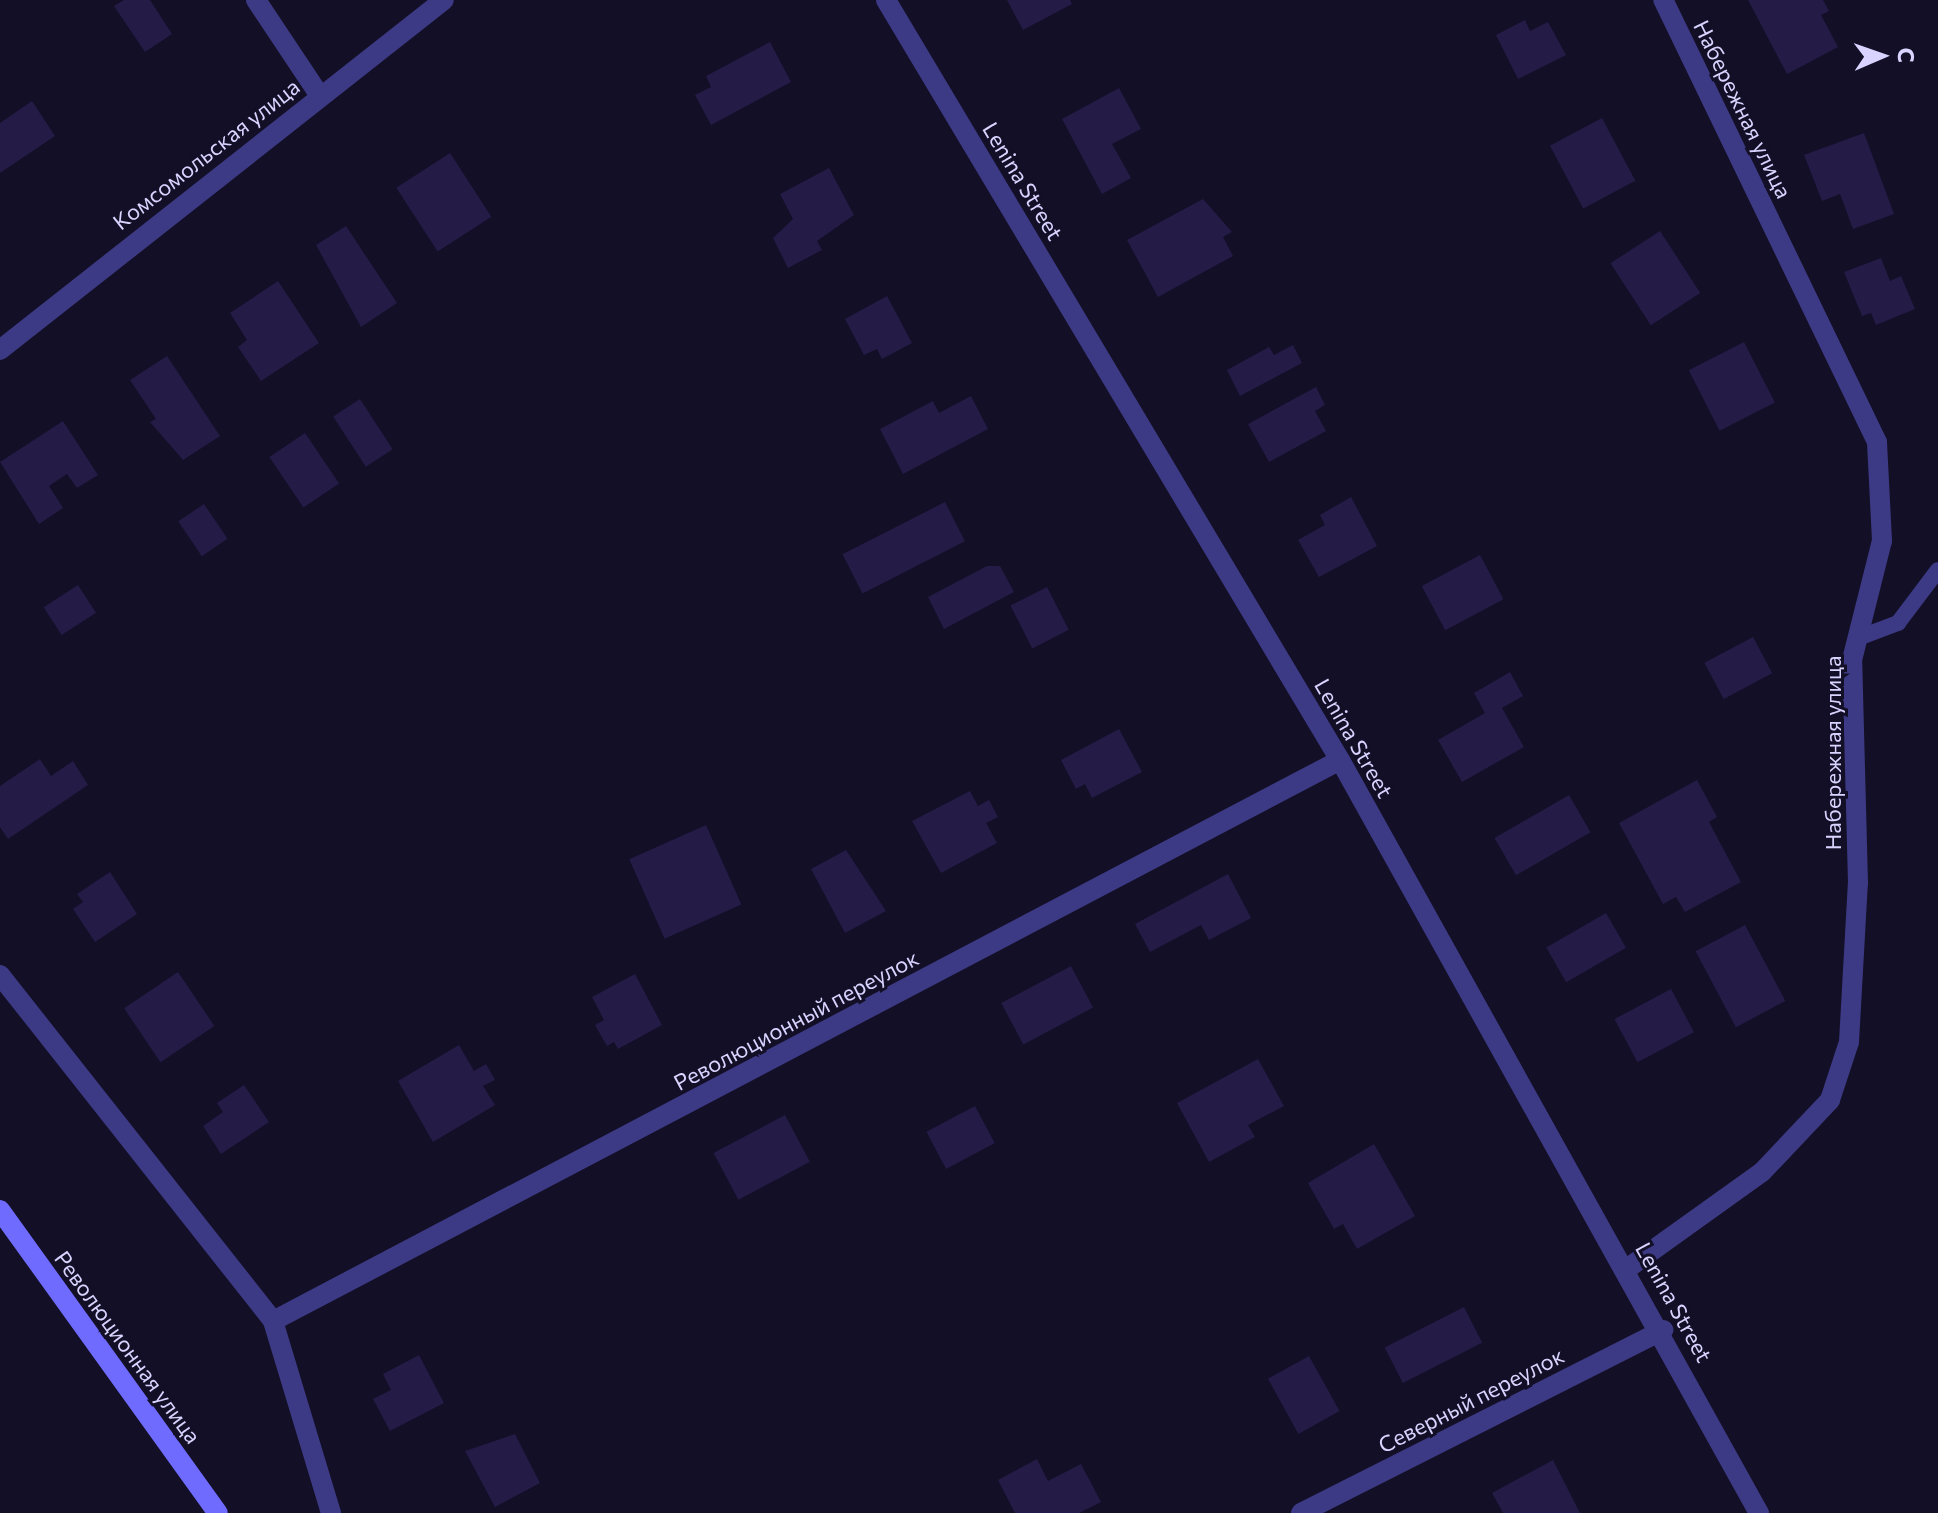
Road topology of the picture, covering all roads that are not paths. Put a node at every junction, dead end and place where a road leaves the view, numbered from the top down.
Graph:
1 (256, 0) edge
2 (444, 0) edge
3 (886, 0) edge
4 (1663, 0) edge
5 (320, 96) junction
6 (0, 350) edge
7 (1938, 570) edge
8 (1858, 638) junction
9 (1340, 760) junction
10 (0, 975) edge
11 (0, 1210) edge
12 (1628, 1268) junction
13 (273, 1321) junction
14 (1663, 1330) junction
15 (218, 1513) edge
16 (331, 1513) edge
17 (1301, 1513) edge
18 (1759, 1513) edge

1 - 5 street
2 - 5 street, Комсомольская улица
3 - 9 street, Lenina Street
4 - 8 street, Набережная улица
5 - 6 street, Комсомольская улица
7 - 8 lane
8 - 12 street, Набережная улица
9 - 12 street, Lenina Street
9 - 13 street, Революционный переулок
10 - 13 street
11 - 15 main road, Революционная улица
12 - 14 street, Lenina Street
13 - 16 street
14 - 17 street, Северный переулок
14 - 18 street, Lenina Street

